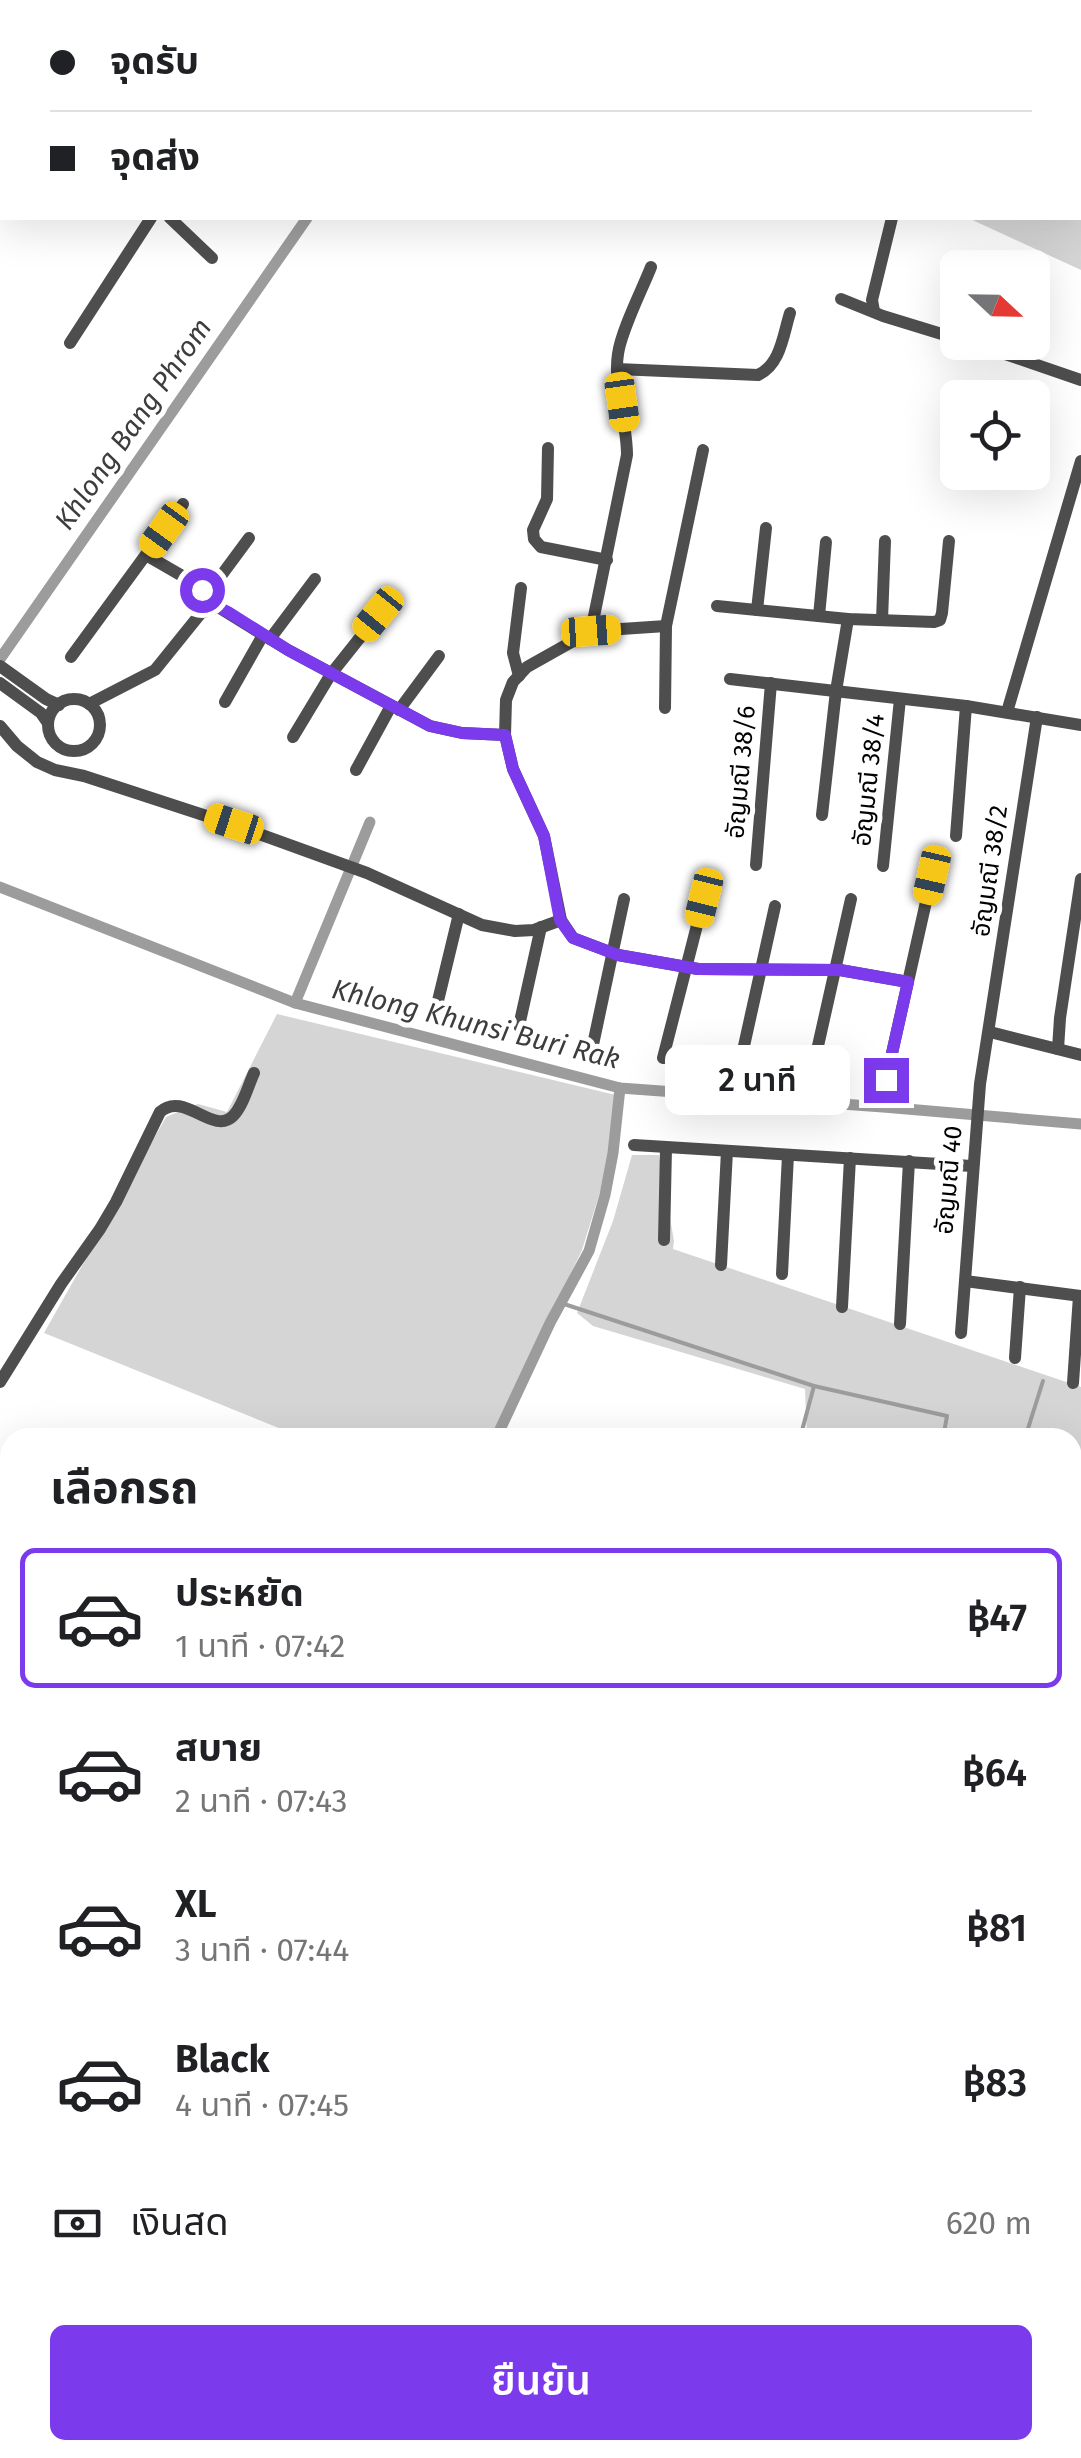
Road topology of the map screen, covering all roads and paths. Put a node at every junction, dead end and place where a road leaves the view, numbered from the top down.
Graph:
1 (151, 220) edge
2 (172, 220) edge
3 (892, 220) edge
4 (212, 258) dead end
5 (651, 267) dead end
6 (841, 299) dead end
7 (874, 311) junction
8 (790, 313) dead end
9 (940, 333) edge
10 (70, 343) dead end
11 (1023, 360) edge
12 (617, 368) junction
13 (1081, 380) edge
14 (548, 448) dead end
15 (703, 450) dead end
16 (1081, 461) edge
17 (183, 504) dead end
18 (766, 528) dead end
19 (249, 538) dead end
20 (948, 541) dead end
21 (826, 542) dead end
22 (885, 542) dead end
23 (146, 555) junction
24 (607, 560) junction
25 (315, 578) dead end
26 (521, 588) dead end
27 (717, 606) dead end
28 (213, 608) junction
29 (757, 610) junction
30 (378, 614) dead end
31 (818, 616) junction
32 (848, 619) junction
33 (882, 620) junction
34 (666, 626) junction
35 (591, 631) junction
36 (266, 637) junction
37 (439, 656) dead end
38 (70, 657) dead end
39 (0, 666) edge
40 (331, 674) junction
41 (519, 676) junction
42 (730, 679) dead end
43 (771, 682) junction
44 (0, 683) edge
45 (836, 692) junction
46 (32, 697) junction
47 (900, 699) junction
48 (226, 702) dead end
49 (89, 704) junction
50 (58, 705) junction
51 (966, 706) junction
52 (395, 708) junction
53 (665, 708) dead end
54 (1007, 712) junction
55 (1037, 717) junction
56 (48, 723) junction
57 (1081, 725) edge
58 (0, 726) edge
59 (505, 735) junction
60 (293, 737) dead end
61 (356, 770) dead end
62 (822, 815) dead end
63 (956, 836) dead end
64 (756, 865) dead end
65 (883, 866) dead end
66 (932, 875) dead end
67 (1081, 879) edge
68 (704, 898) dead end
69 (624, 899) dead end
70 (851, 899) dead end
71 (775, 906) dead end
72 (459, 914) junction
73 (560, 920) junction
74 (541, 928) junction
75 (613, 953) junction
76 (687, 967) junction
77 (761, 970) junction
78 (835, 970) junction
79 (908, 982) junction
80 (436, 1009) dead end
81 (519, 1026) dead end
82 (990, 1032) junction
83 (1058, 1048) junction
84 (591, 1054) dead end
85 (1081, 1055) edge
86 (664, 1058) dead end
87 (740, 1064) dead end
88 (254, 1073) dead end
89 (811, 1078) dead end
90 (886, 1080) dead end
91 (634, 1144) dead end
92 (666, 1148) junction
93 (727, 1150) junction
94 (788, 1156) junction
95 (850, 1158) junction
96 (973, 1160) junction
97 (909, 1162) junction
98 (664, 1240) dead end
99 (721, 1265) dead end
100 (782, 1274) dead end
101 (965, 1281) junction
102 (1020, 1288) junction
103 (1080, 1296) edge
104 (842, 1307) dead end
105 (900, 1324) dead end
106 (961, 1333) dead end
107 (1015, 1358) dead end
108 (0, 1382) edge
109 (1073, 1383) dead end

1 - 10 street
2 - 4 street
3 - 7 street
5 - 12 street
6 - 7 street
7 - 9 street
8 - 12 street
11 - 13 street
12 - 24 street
14 - 24 street
15 - 34 street
16 - 54 street
17 - 23 street
18 - 29 street
19 - 28 street
20 - 33 street
21 - 31 street
22 - 33 street
23 - 28 street
23 - 38 street
24 - 35 street
25 - 36 street
26 - 41 street
27 - 29 street
28 - 36 street
28 - 49 street
29 - 31 street
30 - 40 street
31 - 32 street
32 - 33 street
32 - 45 street
34 - 35 street
34 - 53 street
35 - 41 street
36 - 40 street
36 - 48 street
37 - 52 street
39 - 46 street
40 - 52 street
40 - 60 street
41 - 59 street
42 - 43 street
43 - 45 street
43 - 64 street, อัญมณี 38/6
44 - 46 street
45 - 47 street
45 - 62 street
46 - 50 street
46 - 56 street
47 - 51 street
47 - 65 street, อัญมณี 38/4
49 - 50 street
49 - 56 street
50 - 56 street
51 - 54 street
51 - 63 street
52 - 59 street
52 - 61 street
54 - 55 street
55 - 57 street
55 - 82 street, อัญมณี 38/2
58 - 72 street
59 - 73 street
66 - 79 street
67 - 83 street
68 - 76 street
69 - 75 street
70 - 78 street
71 - 77 street
72 - 74 street
72 - 80 street
73 - 74 street
73 - 75 street
74 - 81 street
75 - 76 street
75 - 84 street
76 - 77 street
76 - 86 street
77 - 78 street
77 - 87 street
78 - 79 street
78 - 89 street
79 - 90 street
82 - 83 street
82 - 96 street, อัญมณี 40
83 - 85 street
88 - 108 street
91 - 92 street
92 - 93 street
92 - 98 street
93 - 94 street
93 - 99 street
94 - 95 street
94 - 100 street
95 - 97 street
95 - 104 street
96 - 97 street
96 - 101 street, อัญมณี 40
97 - 105 street
101 - 102 street
101 - 106 street, อัญมณี 40
102 - 103 street
102 - 107 street
103 - 109 street

